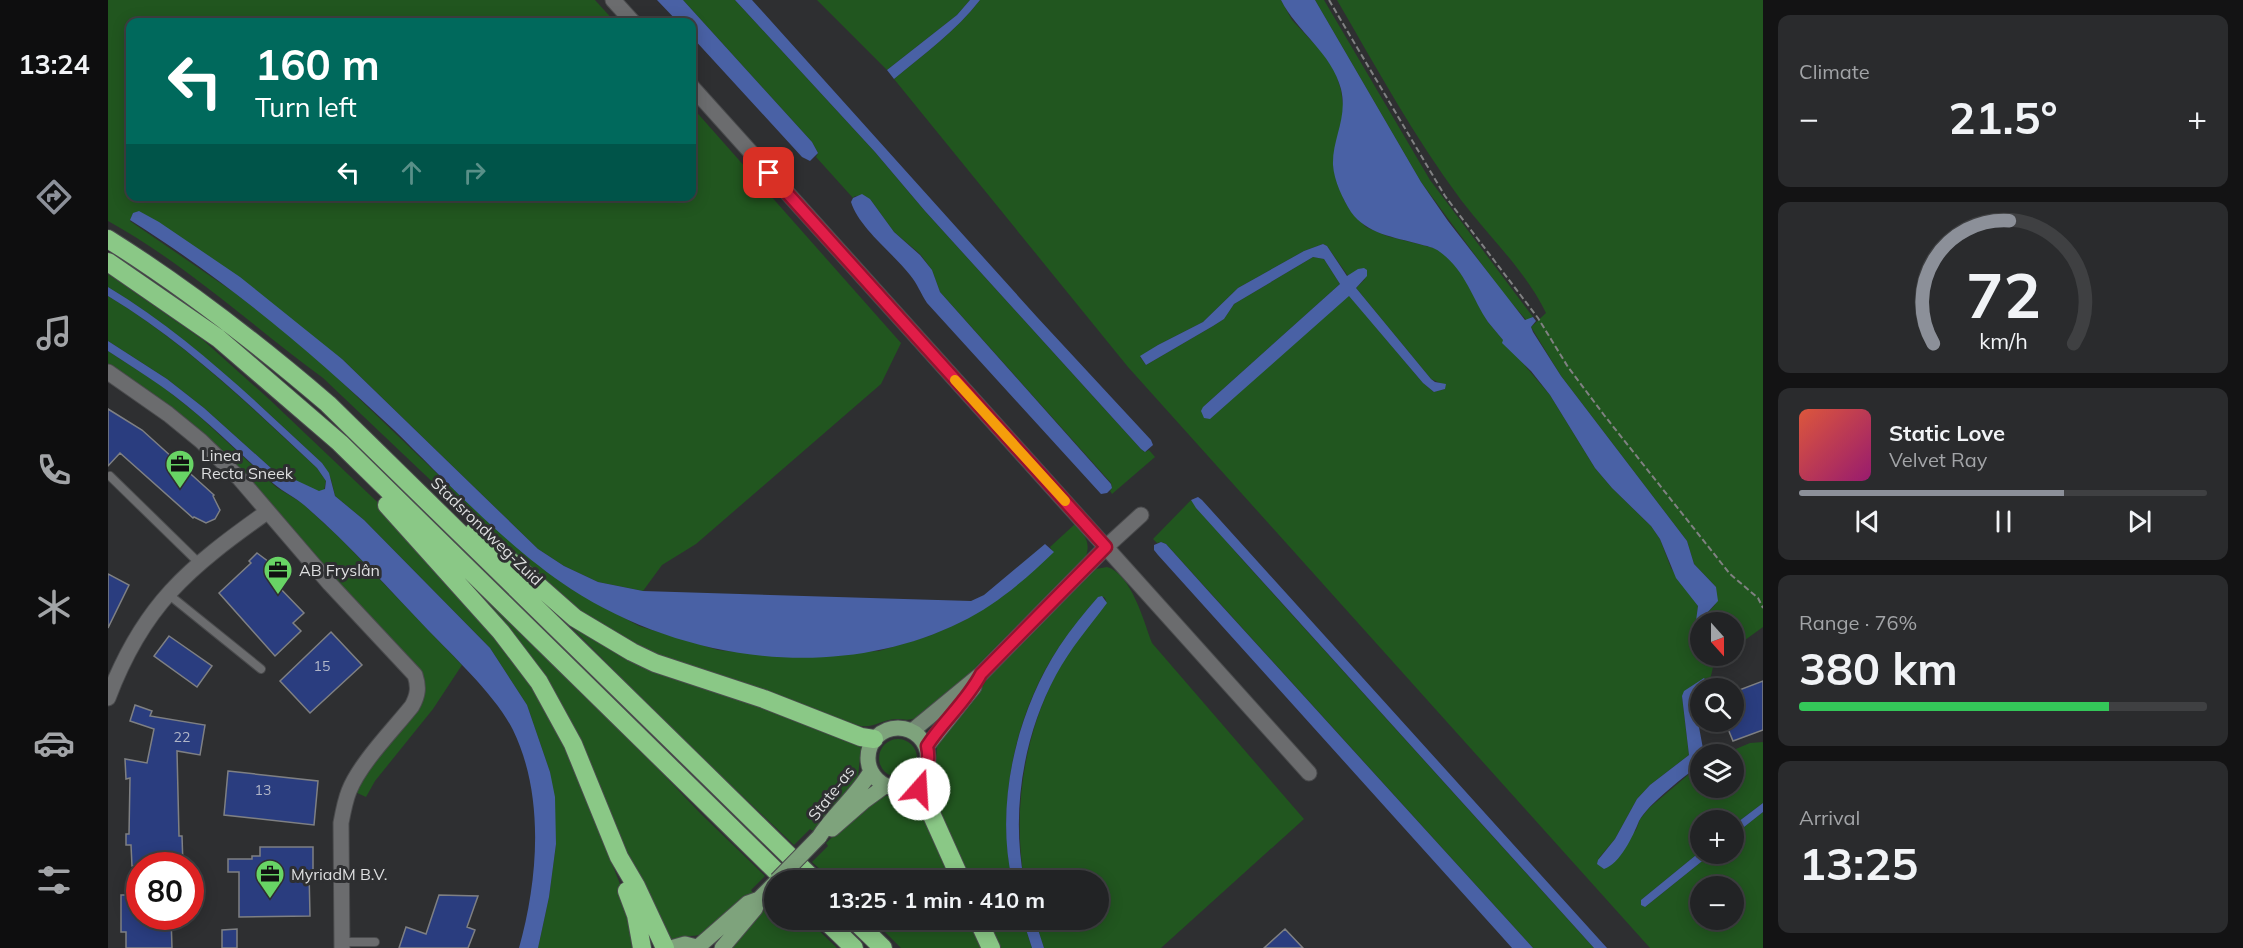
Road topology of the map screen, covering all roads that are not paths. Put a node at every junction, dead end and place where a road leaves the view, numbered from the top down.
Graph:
1 (613, 0) edge
2 (629, 18) edge
3 (696, 91) edge
4 (108, 239) edge
5 (108, 262) edge
6 (108, 372) edge
7 (354, 456) junction
8 (387, 460) junction
9 (110, 476) dead end
10 (267, 512) junction
11 (1141, 515) dead end
12 (1106, 547) junction
13 (199, 563) junction
14 (168, 594) junction
15 (108, 656) edge
16 (122, 663) junction
17 (261, 669) dead end
18 (981, 674) junction
19 (108, 698) edge
20 (912, 731) junction
21 (874, 739) junction
22 (927, 746) junction
23 (871, 771) junction
24 (1309, 773) dead end
25 (917, 782) junction
26 (885, 786) junction
27 (819, 837) junction
28 (619, 857) junction
29 (775, 870) edge
30 (787, 870) edge
31 (804, 870) edge
32 (957, 870) edge
33 (764, 894) edge
34 (759, 899) junction
35 (835, 930) edge
36 (864, 930) edge
37 (983, 930) edge
38 (375, 942) dead end
39 (342, 945) edge
40 (699, 947) edge
41 (642, 948) edge
42 (665, 948) edge
43 (670, 948) edge
44 (722, 948) edge
45 (854, 948) edge
46 (883, 948) edge
47 (991, 948) edge

1 - 2 street
3 - 12 street
4 - 8 highway, Stadsrondweg-Zuid
5 - 7 highway
6 - 10 street
7 - 28 highway
7 - 29 highway
8 - 21 highway
8 - 31 highway, Stadsrondweg-Zuid
9 - 13 lane
10 - 13 street
10 - 39 street
11 - 12 street
12 - 18 street
12 - 24 street
13 - 14 street
14 - 16 street
14 - 17 lane
15 - 16 street
16 - 19 street
18 - 20 street
18 - 22 street
20 - 21 main road
20 - 22 main road
21 - 23 main road
22 - 25 main road
23 - 26 main road
23 - 27 main road, State-as
25 - 26 main road
25 - 32 highway
26 - 27 main road, State-as
27 - 30 main road, State-as, bridge
28 - 41 highway
28 - 42 highway
33 - 34 main road
34 - 40 main road
34 - 44 main road
35 - 45 highway
36 - 46 highway
37 - 47 highway
38 - 39 lane
40 - 43 main road

